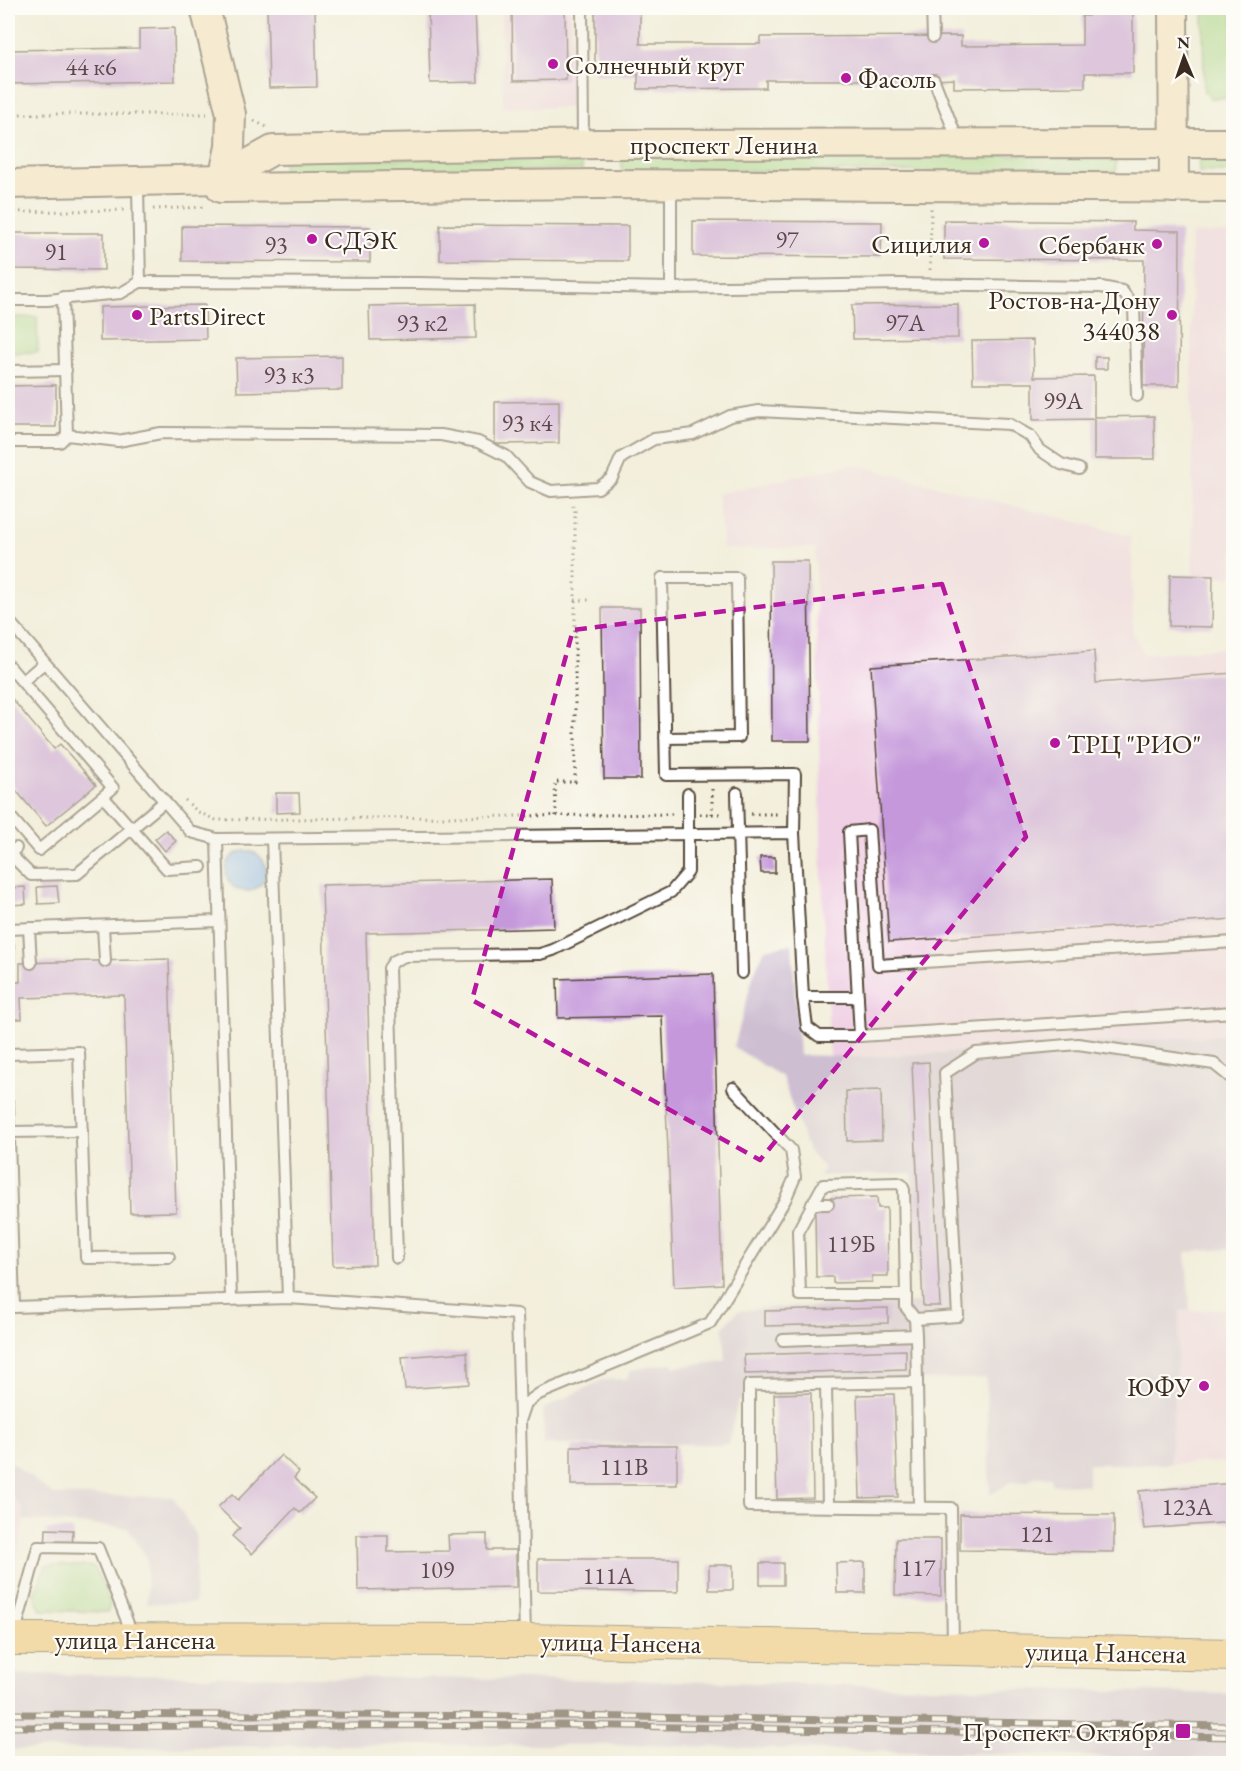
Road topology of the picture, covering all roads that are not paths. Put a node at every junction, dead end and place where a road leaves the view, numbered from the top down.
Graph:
1 (205, 8) edge
2 (582, 8) edge
3 (932, 8) edge
4 (1173, 8) edge
5 (933, 37) dead end
6 (934, 80) dead end
7 (1233, 143) edge
8 (960, 144) junction
9 (1174, 144) junction
10 (591, 145) junction
11 (221, 183) junction
12 (8, 184) edge
13 (598, 184) junction
14 (671, 185) junction
15 (1174, 188) junction
16 (1233, 188) edge
17 (138, 189) dead end
18 (140, 282) junction
19 (671, 288) junction
20 (63, 297) junction
21 (8, 300) edge
22 (66, 370) junction
23 (8, 371) edge
24 (1137, 396) dead end
25 (67, 435) junction
26 (8, 442) edge
27 (1079, 469) dead end
28 (8, 620) edge
29 (45, 663) junction
30 (8, 665) edge
31 (23, 681) junction
32 (665, 738) junction
33 (737, 793) dead end
34 (688, 794) dead end
35 (106, 800) dead end
36 (165, 801) junction
37 (8, 814) edge
38 (132, 829) junction
39 (795, 833) junction
40 (689, 834) junction
41 (739, 834) junction
42 (272, 839) junction
43 (217, 840) junction
44 (16, 848) dead end
45 (201, 867) dead end
46 (219, 921) junction
47 (103, 926) junction
48 (29, 928) junction
49 (8, 929) edge
50 (1233, 942) edge
51 (8, 946) edge
52 (105, 961) dead end
53 (31, 963) dead end
54 (742, 973) dead end
55 (9, 982) dead end
56 (803, 997) junction
57 (858, 997) junction
58 (1233, 1012) edge
59 (860, 1036) junction
60 (8, 1054) edge
61 (1233, 1080) edge
62 (733, 1088) dead end
63 (8, 1104) edge
64 (82, 1131) junction
65 (8, 1132) edge
66 (812, 1204) junction
67 (828, 1204) dead end
68 (169, 1257) dead end
69 (398, 1258) dead end
70 (906, 1295) junction
71 (288, 1298) junction
72 (231, 1299) junction
73 (915, 1319) junction
74 (916, 1335) junction
75 (783, 1340) dead end
76 (917, 1382) junction
77 (826, 1384) junction
78 (520, 1421) junction
79 (828, 1506) junction
80 (919, 1506) junction
81 (10, 1639) edge
82 (135, 1639) junction
83 (525, 1640) junction
84 (954, 1649) junction
85 (1233, 1655) edge

1 - 11 main road
2 - 10 lane
3 - 5 lane
4 - 9 main road
6 - 8 lane
7 - 9 main road, проспект Ленина
8 - 9 main road, проспект Ленина
8 - 10 main road, проспект Ленина
9 - 15 main road
10 - 11 main road, проспект Ленина
10 - 13 main road
11 - 12 main road
11 - 13 main road, проспект Ленина
13 - 14 main road, проспект Ленина
14 - 15 main road, проспект Ленина
14 - 19 lane
15 - 16 main road, проспект Ленина
17 - 18 lane
18 - 19 lane
18 - 20 lane
19 - 24 lane
20 - 21 lane
20 - 22 lane
22 - 23 lane
22 - 25 lane
25 - 26 lane
25 - 27 lane
28 - 29 lane
29 - 31 lane
29 - 36 lane
30 - 31 lane
31 - 37 lane
32 - 32 lane
32 - 39 lane
33 - 41 lane
34 - 40 lane
35 - 38 lane
36 - 38 lane
36 - 43 lane
38 - 44 lane
38 - 45 lane
39 - 41 lane
39 - 56 lane
40 - 41 lane
40 - 42 lane
40 - 69 lane
41 - 54 lane
42 - 43 lane
42 - 71 lane
43 - 46 lane
46 - 47 lane
46 - 72 lane
47 - 48 lane
47 - 52 lane
48 - 49 lane
48 - 53 lane
50 - 57 lane
51 - 55 lane
56 - 57 lane
56 - 59 lane
57 - 59 lane
58 - 59 lane
60 - 64 lane
61 - 73 lane
62 - 78 lane
63 - 65 lane
64 - 65 lane
64 - 68 lane
65 - 72 lane
66 - 67 lane
66 - 70 lane
66 - 70 lane
70 - 73 lane
71 - 72 lane
71 - 78 lane
73 - 74 lane
74 - 75 lane
74 - 76 lane
76 - 77 lane
76 - 80 lane
77 - 79 lane
77 - 79 lane
78 - 83 lane
79 - 80 lane
80 - 84 lane
81 - 82 main road, улица Нансена
81 - 82 lane
82 - 83 main road, улица Нансена
83 - 84 main road, улица Нансена
84 - 85 main road, улица Нансена

